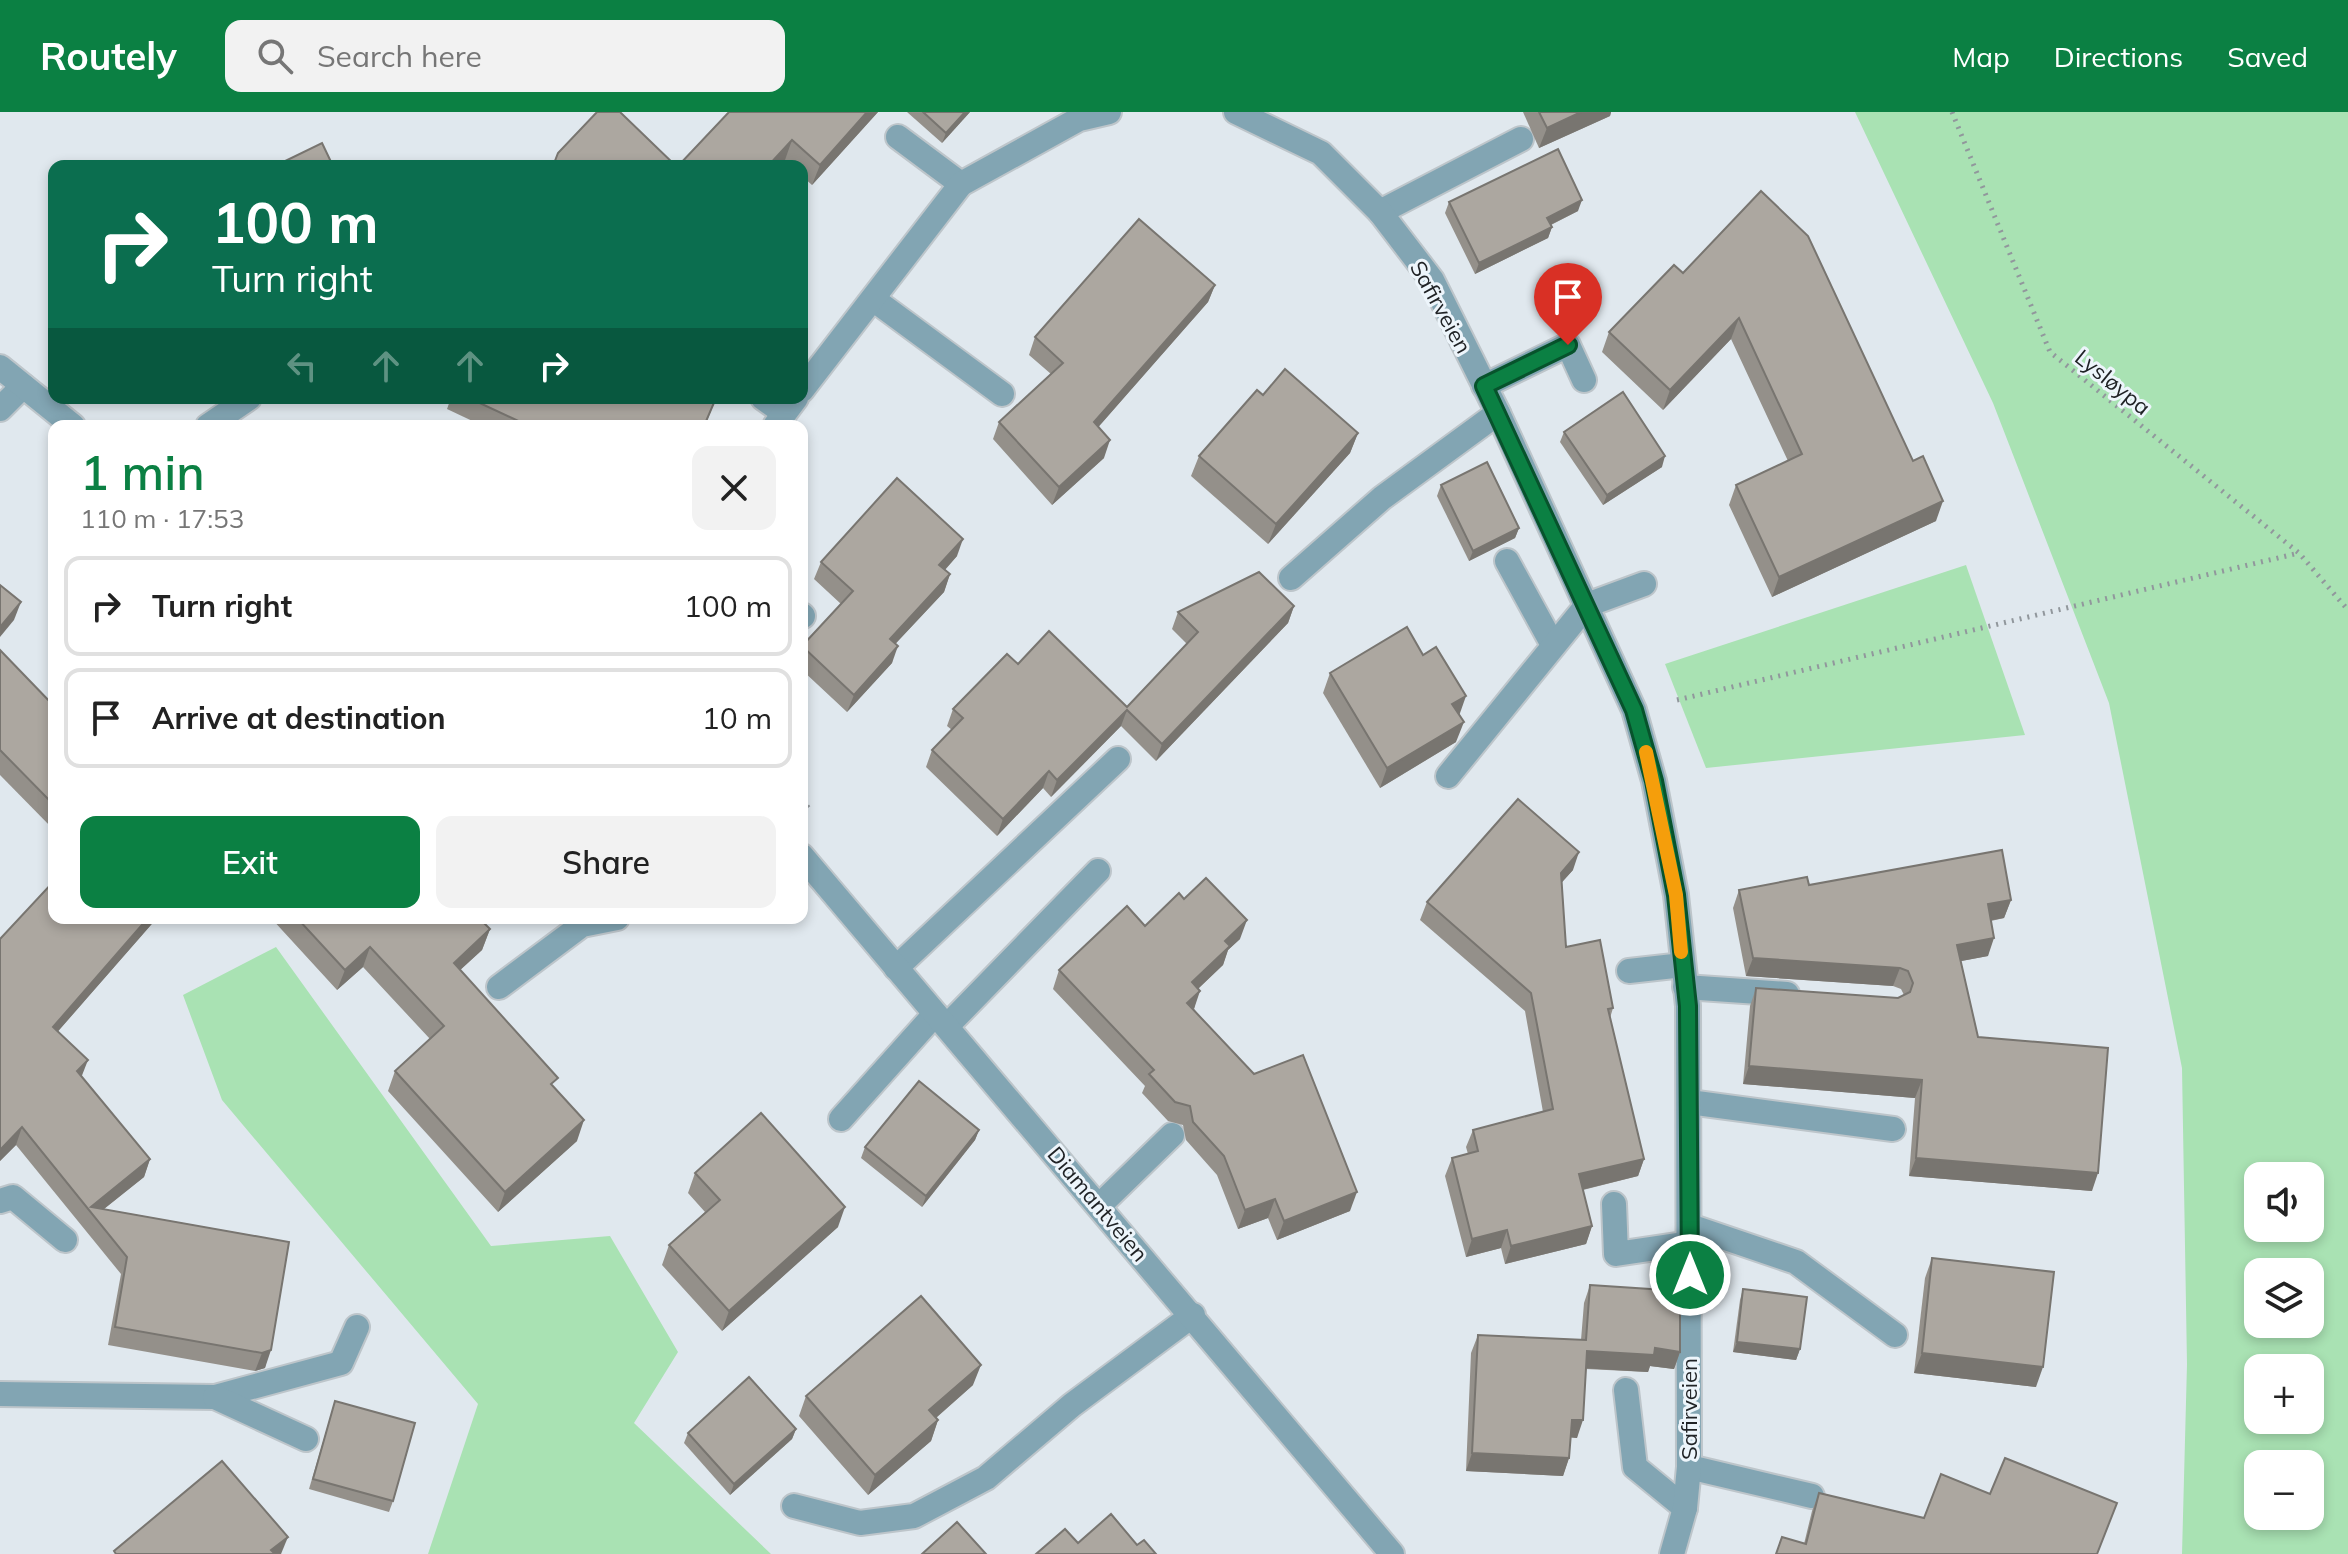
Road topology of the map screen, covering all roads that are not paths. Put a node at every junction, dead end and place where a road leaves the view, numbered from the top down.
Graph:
1 (1109, 112) edge
2 (1236, 112) edge
3 (898, 137) dead end
4 (1521, 139) dead end
5 (961, 184) junction
6 (1380, 212) junction
7 (873, 299) junction
8 (0, 367) edge
9 (1584, 380) dead end
10 (808, 382) edge
11 (23, 386) junction
12 (1484, 386) junction
13 (1002, 394) dead end
14 (240, 404) edge
15 (0, 409) edge
16 (1498, 413) junction
17 (66, 420) edge
18 (217, 420) edge
19 (1507, 561) dead end
20 (1291, 578) dead end
21 (1644, 584) dead end
22 (1587, 605) junction
23 (1553, 645) junction
24 (1118, 759) dead end
25 (1448, 776) dead end
26 (808, 863) edge
27 (1098, 871) dead end
28 (587, 924) edge
29 (896, 968) junction
30 (1629, 971) dead end
31 (1684, 976) junction
32 (499, 987) dead end
33 (1812, 995) edge
34 (941, 1020) junction
35 (1689, 1102) junction
36 (841, 1119) dead end
37 (1893, 1129) dead end
38 (1172, 1135) dead end
39 (0, 1201) edge
40 (1614, 1204) dead end
41 (1099, 1206) junction
42 (1690, 1234) junction
43 (65, 1240) dead end
44 (1193, 1315) junction
45 (357, 1327) dead end
46 (1895, 1335) dead end
47 (1626, 1390) dead end
48 (0, 1394) edge
49 (215, 1397) junction
50 (306, 1439) dead end
51 (1689, 1467) junction
52 (1812, 1496) dead end
53 (794, 1506) dead end
54 (1685, 1508) junction
55 (1392, 1554) edge
56 (1672, 1554) edge

1 - 5 street
2 - 6 street, Safirveien
3 - 5 street
4 - 6 street
5 - 7 street
6 - 12 street, Safirveien
7 - 10 street
7 - 13 street
8 - 11 street
9 - 12 street
11 - 15 street
11 - 17 street
12 - 16 street, Safirveien
14 - 18 street
16 - 20 street
16 - 22 street, Safirveien
19 - 23 street
21 - 22 street
22 - 23 street
22 - 31 street, Safirveien
23 - 25 street
24 - 29 street
26 - 29 street, Diamantveien
27 - 34 street
28 - 32 street
29 - 34 street, Diamantveien
30 - 31 street
31 - 33 street
31 - 35 street, Safirveien
34 - 36 street
34 - 41 street, Diamantveien
35 - 37 street
35 - 42 street, Safirveien
38 - 41 street
39 - 43 street
40 - 42 street
41 - 44 street, Diamantveien
42 - 46 street
42 - 51 street, Safirveien
44 - 53 street
44 - 55 street, Diamantveien
45 - 49 street
47 - 54 street
48 - 49 street
49 - 50 street
51 - 52 street
51 - 54 street, Safirveien
54 - 56 street, Safirveien

